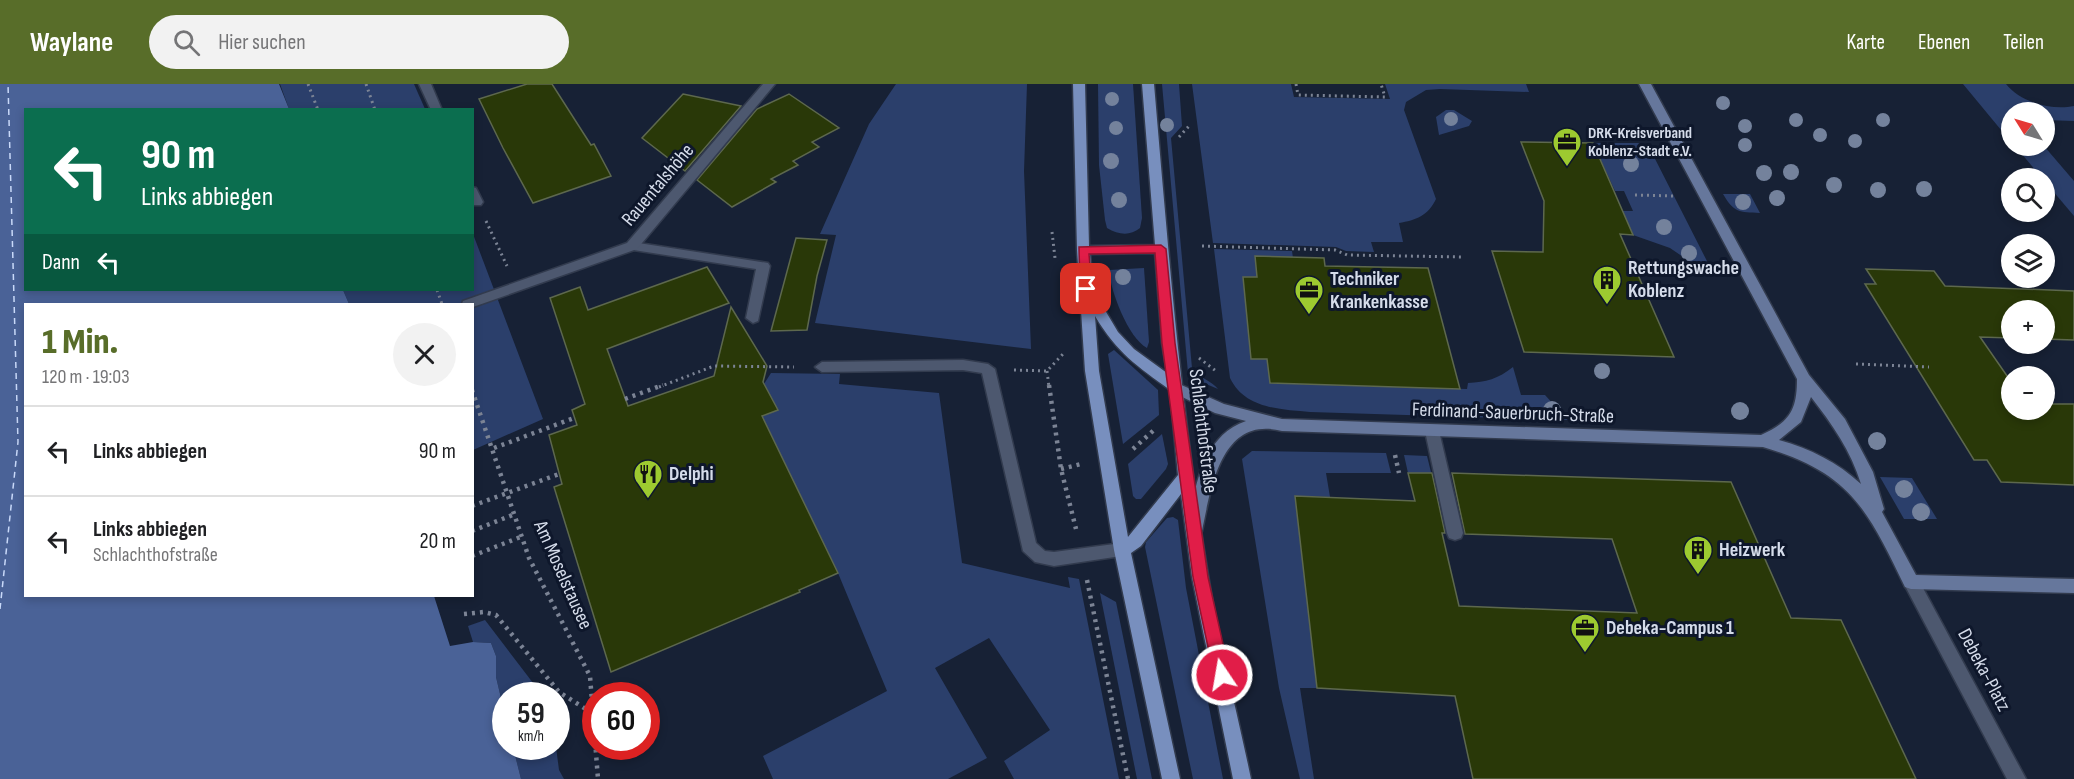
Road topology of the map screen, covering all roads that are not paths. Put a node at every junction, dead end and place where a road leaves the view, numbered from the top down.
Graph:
1 (425, 84) edge
2 (770, 84) edge
3 (1080, 84) edge
4 (1148, 84) edge
5 (1645, 84) edge
6 (436, 108) edge
7 (632, 246) junction
8 (1161, 249) junction
9 (1083, 250) junction
10 (1086, 289) junction
11 (471, 303) edge
12 (753, 318) dead end
13 (822, 367) road end
14 (1804, 379) junction
15 (1177, 388) junction
16 (1262, 422) junction
17 (1432, 431) junction
18 (1763, 441) junction
19 (1186, 476) junction
20 (1877, 515) junction
21 (1194, 531) junction
22 (1455, 533) dead end
23 (1122, 550) junction
24 (1911, 582) junction
25 (2074, 586) edge
26 (1171, 779) edge
27 (1242, 779) edge
28 (2017, 779) edge

1 - 6 street
2 - 7 street, Rauentalshöhe
3 - 9 main road
4 - 8 main road, Schlachthofstraße
5 - 14 street, Ferdinand-Sauerbruch-Straße
7 - 11 street, Rauentalshöhe
7 - 12 street
8 - 9 main road
8 - 15 main road, Schlachthofstraße
9 - 10 main road
10 - 15 main road
10 - 23 main road
13 - 23 street
14 - 18 street
14 - 20 street, Ferdinand-Sauerbruch-Straße
15 - 16 street, Ferdinand-Sauerbruch-Straße
15 - 19 main road, Schlachthofstraße
16 - 17 street, Ferdinand-Sauerbruch-Straße
16 - 21 street, Ferdinand-Sauerbruch-Straße
17 - 18 street, Ferdinand-Sauerbruch-Straße
17 - 22 street
18 - 20 street, Ferdinand-Sauerbruch-Straße
19 - 21 main road, Schlachthofstraße
19 - 23 main road
20 - 24 street, Ferdinand-Sauerbruch-Straße
21 - 27 main road, Schlachthofstraße
23 - 26 main road
24 - 25 street
24 - 28 street, Debeka-Platz

